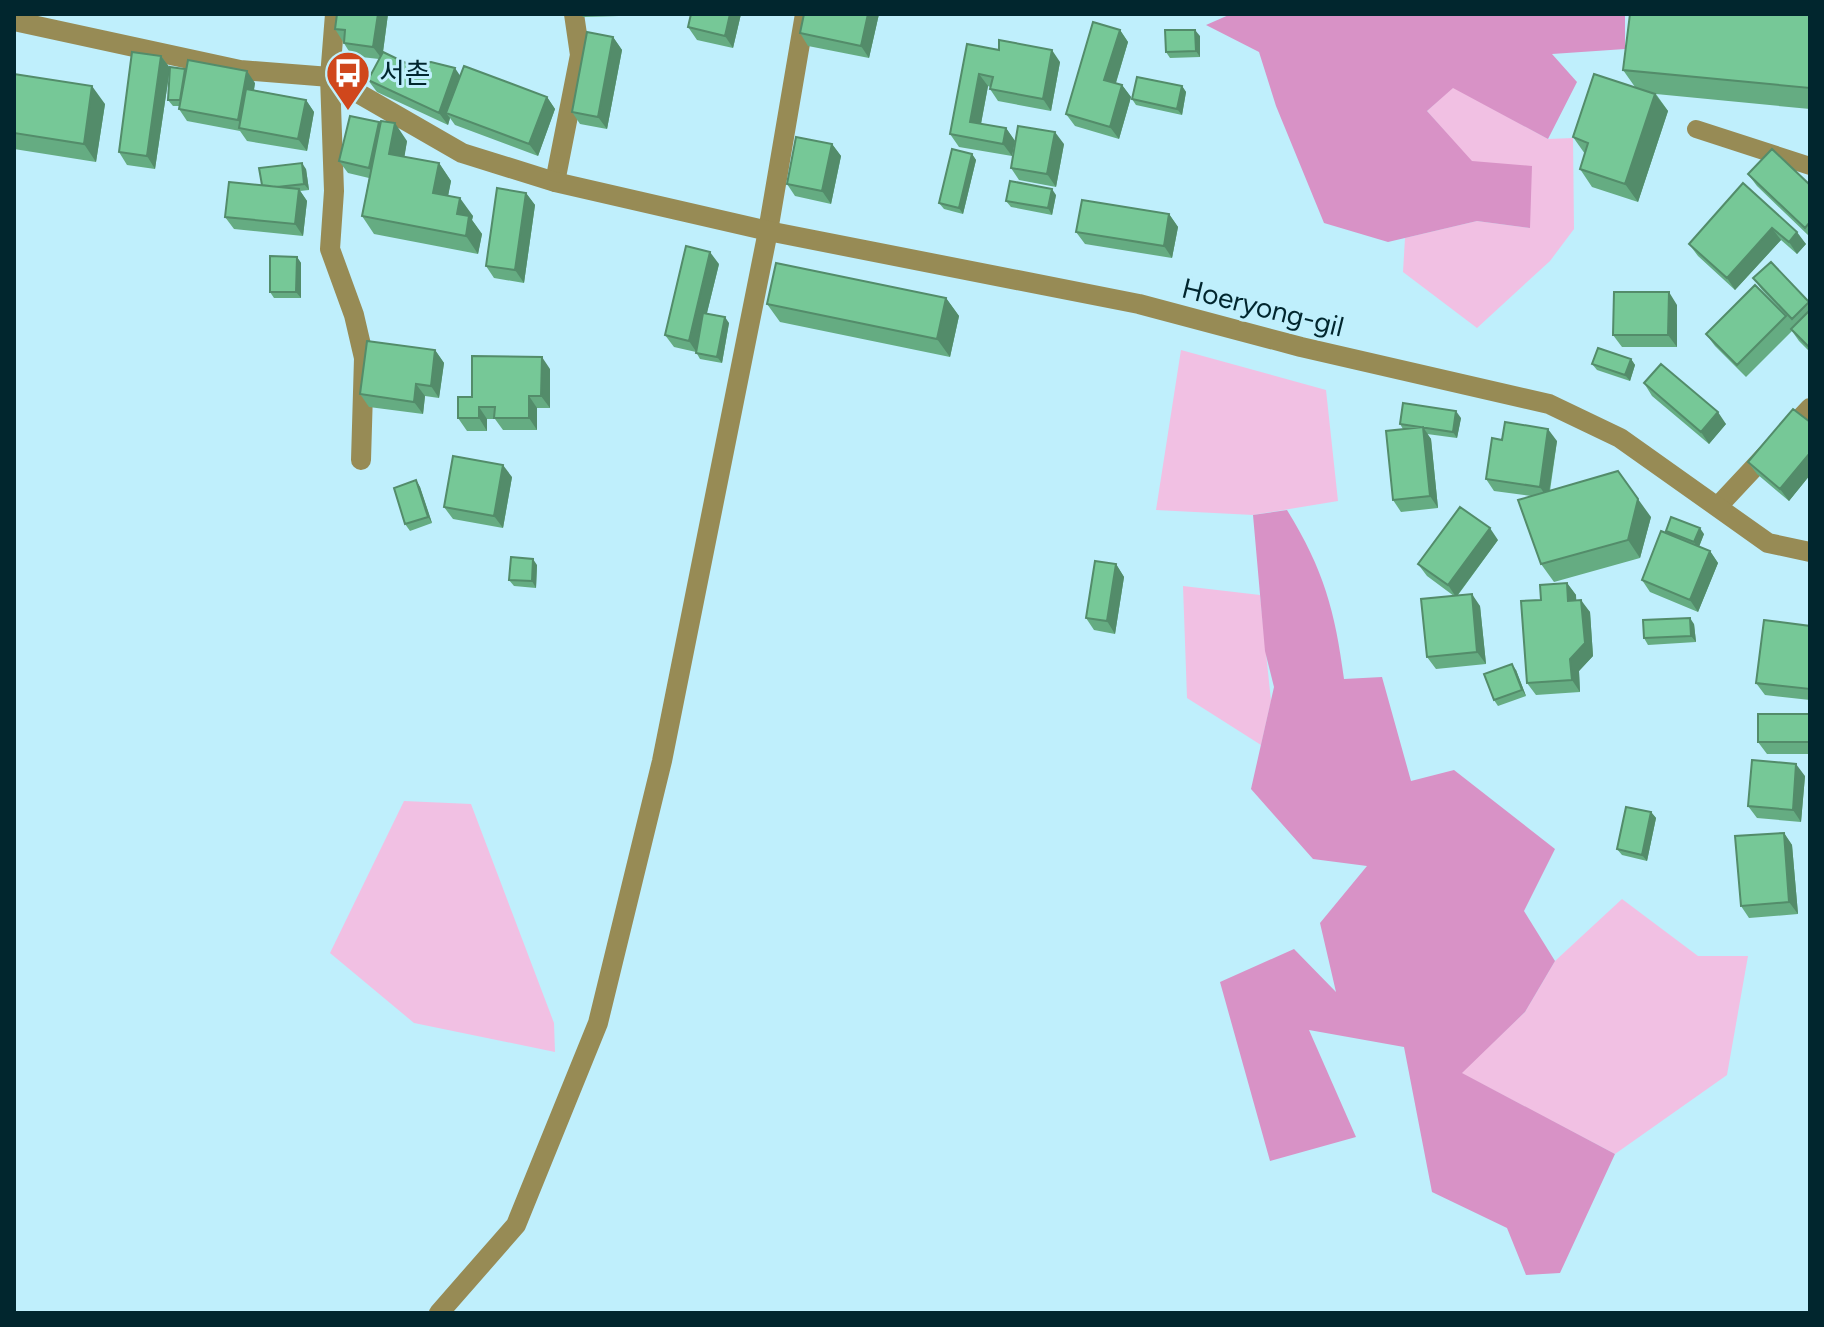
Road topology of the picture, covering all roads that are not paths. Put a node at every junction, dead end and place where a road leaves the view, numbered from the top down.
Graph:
1 (335, 14) edge
2 (574, 14) edge
3 (805, 14) edge
4 (21, 19) edge
5 (330, 77) junction
6 (1696, 129) dead end
7 (1810, 166) edge
8 (555, 182) junction
9 (768, 231) junction
10 (1810, 408) edge
11 (361, 460) dead end
12 (1719, 505) junction
13 (1810, 552) edge
14 (439, 1313) edge

1 - 5 street
2 - 8 street
3 - 9 street
4 - 5 street, Hoeryong-gil
5 - 8 street, Hoeryong-gil
5 - 11 street
6 - 7 lane
8 - 9 street, Hoeryong-gil
9 - 12 street, Hoeryong-gil
9 - 14 street
10 - 12 street
12 - 13 street, Hoeryong-gil

